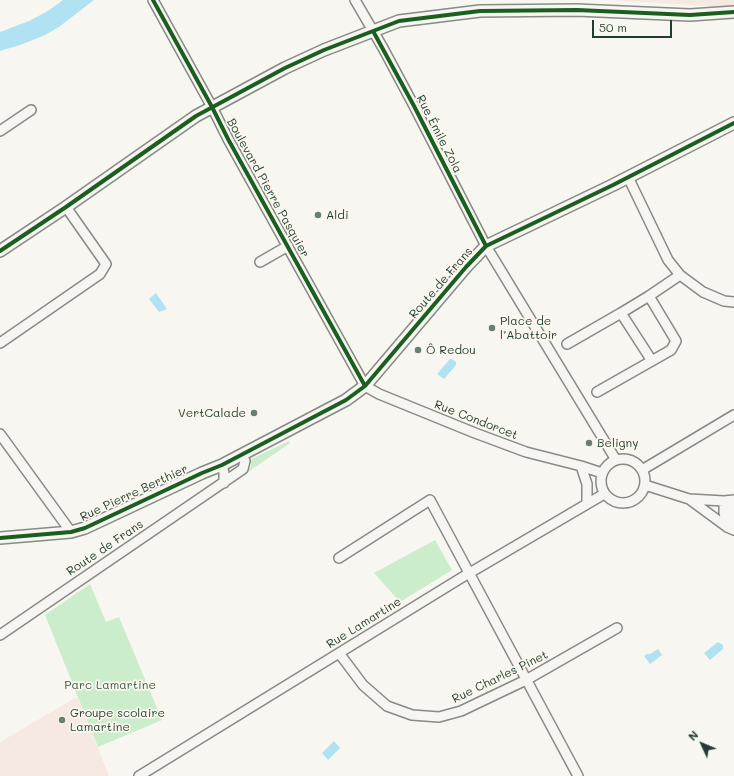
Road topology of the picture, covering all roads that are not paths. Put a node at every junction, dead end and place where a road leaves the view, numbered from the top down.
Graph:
1 (153, 0) edge
2 (355, 0) edge
3 (734, 12) edge
4 (373, 31) junction
5 (212, 107) junction
6 (31, 110) dead end
7 (734, 123) edge
8 (0, 131) edge
9 (628, 177) junction
10 (66, 207) junction
11 (288, 246) junction
12 (486, 246) junction
13 (0, 251) edge
14 (260, 262) dead end
15 (680, 275) junction
16 (649, 296) junction
17 (734, 302) edge
18 (621, 313) junction
19 (0, 343) edge
20 (567, 344) dead end
21 (652, 361) junction
22 (365, 386) junction
23 (597, 392) dead end
24 (734, 415) edge
25 (0, 434) edge
26 (242, 455) junction
27 (616, 460) junction
28 (224, 464) junction
29 (581, 466) junction
30 (642, 470) junction
31 (602, 474) junction
32 (224, 483) junction
33 (645, 485) junction
34 (604, 494) junction
35 (689, 499) junction
36 (730, 501) edge
37 (587, 504) junction
38 (732, 527) edge
39 (71, 532) junction
40 (0, 538) edge
41 (339, 558) dead end
42 (470, 573) junction
43 (618, 628) dead end
44 (0, 635) edge
45 (339, 653) junction
46 (526, 680) junction
47 (139, 776) edge
48 (578, 776) edge

1 - 5 street, Boulevard Pierre Pasquier
2 - 4 street, Rue Émile Zola
3 - 4 street
4 - 5 street
4 - 12 street, Rue Émile Zola
5 - 10 street
5 - 11 street, Boulevard Pierre Pasquier
6 - 8 street
7 - 9 street, Route de Frans
9 - 12 street, Route de Frans
9 - 15 street
10 - 13 street
10 - 19 street
11 - 14 street
11 - 22 street, Boulevard Pierre Pasquier
12 - 22 street, Route de Frans
12 - 27 street, Rue Émile Zola
15 - 16 street
15 - 17 street
16 - 18 street
16 - 21 street
18 - 20 street
18 - 21 street
21 - 23 street
22 - 26 street, Route de Frans
22 - 29 street, Rue Condorcet
24 - 30 street
25 - 39 street
26 - 28 street, Route de Frans
26 - 32 street, Route de Frans
27 - 30 street
27 - 31 street
28 - 32 street
28 - 39 street, Rue Pierre Berthier
29 - 31 street, Rue Condorcet
29 - 37 street
30 - 33 street
31 - 34 street
32 - 44 street, Route de Frans
33 - 34 street
33 - 35 street
34 - 37 street, Rue Lamartine
35 - 36 street
35 - 38 street
36 - 38 street
37 - 42 street, Rue Lamartine
39 - 40 street, Rue Pierre Berthier
41 - 42 street
42 - 45 street, Rue Lamartine
42 - 46 street
43 - 46 street, Rue Charles Pinet
45 - 46 street, Rue Charles Pinet
45 - 47 street, Rue Lamartine
46 - 48 street

